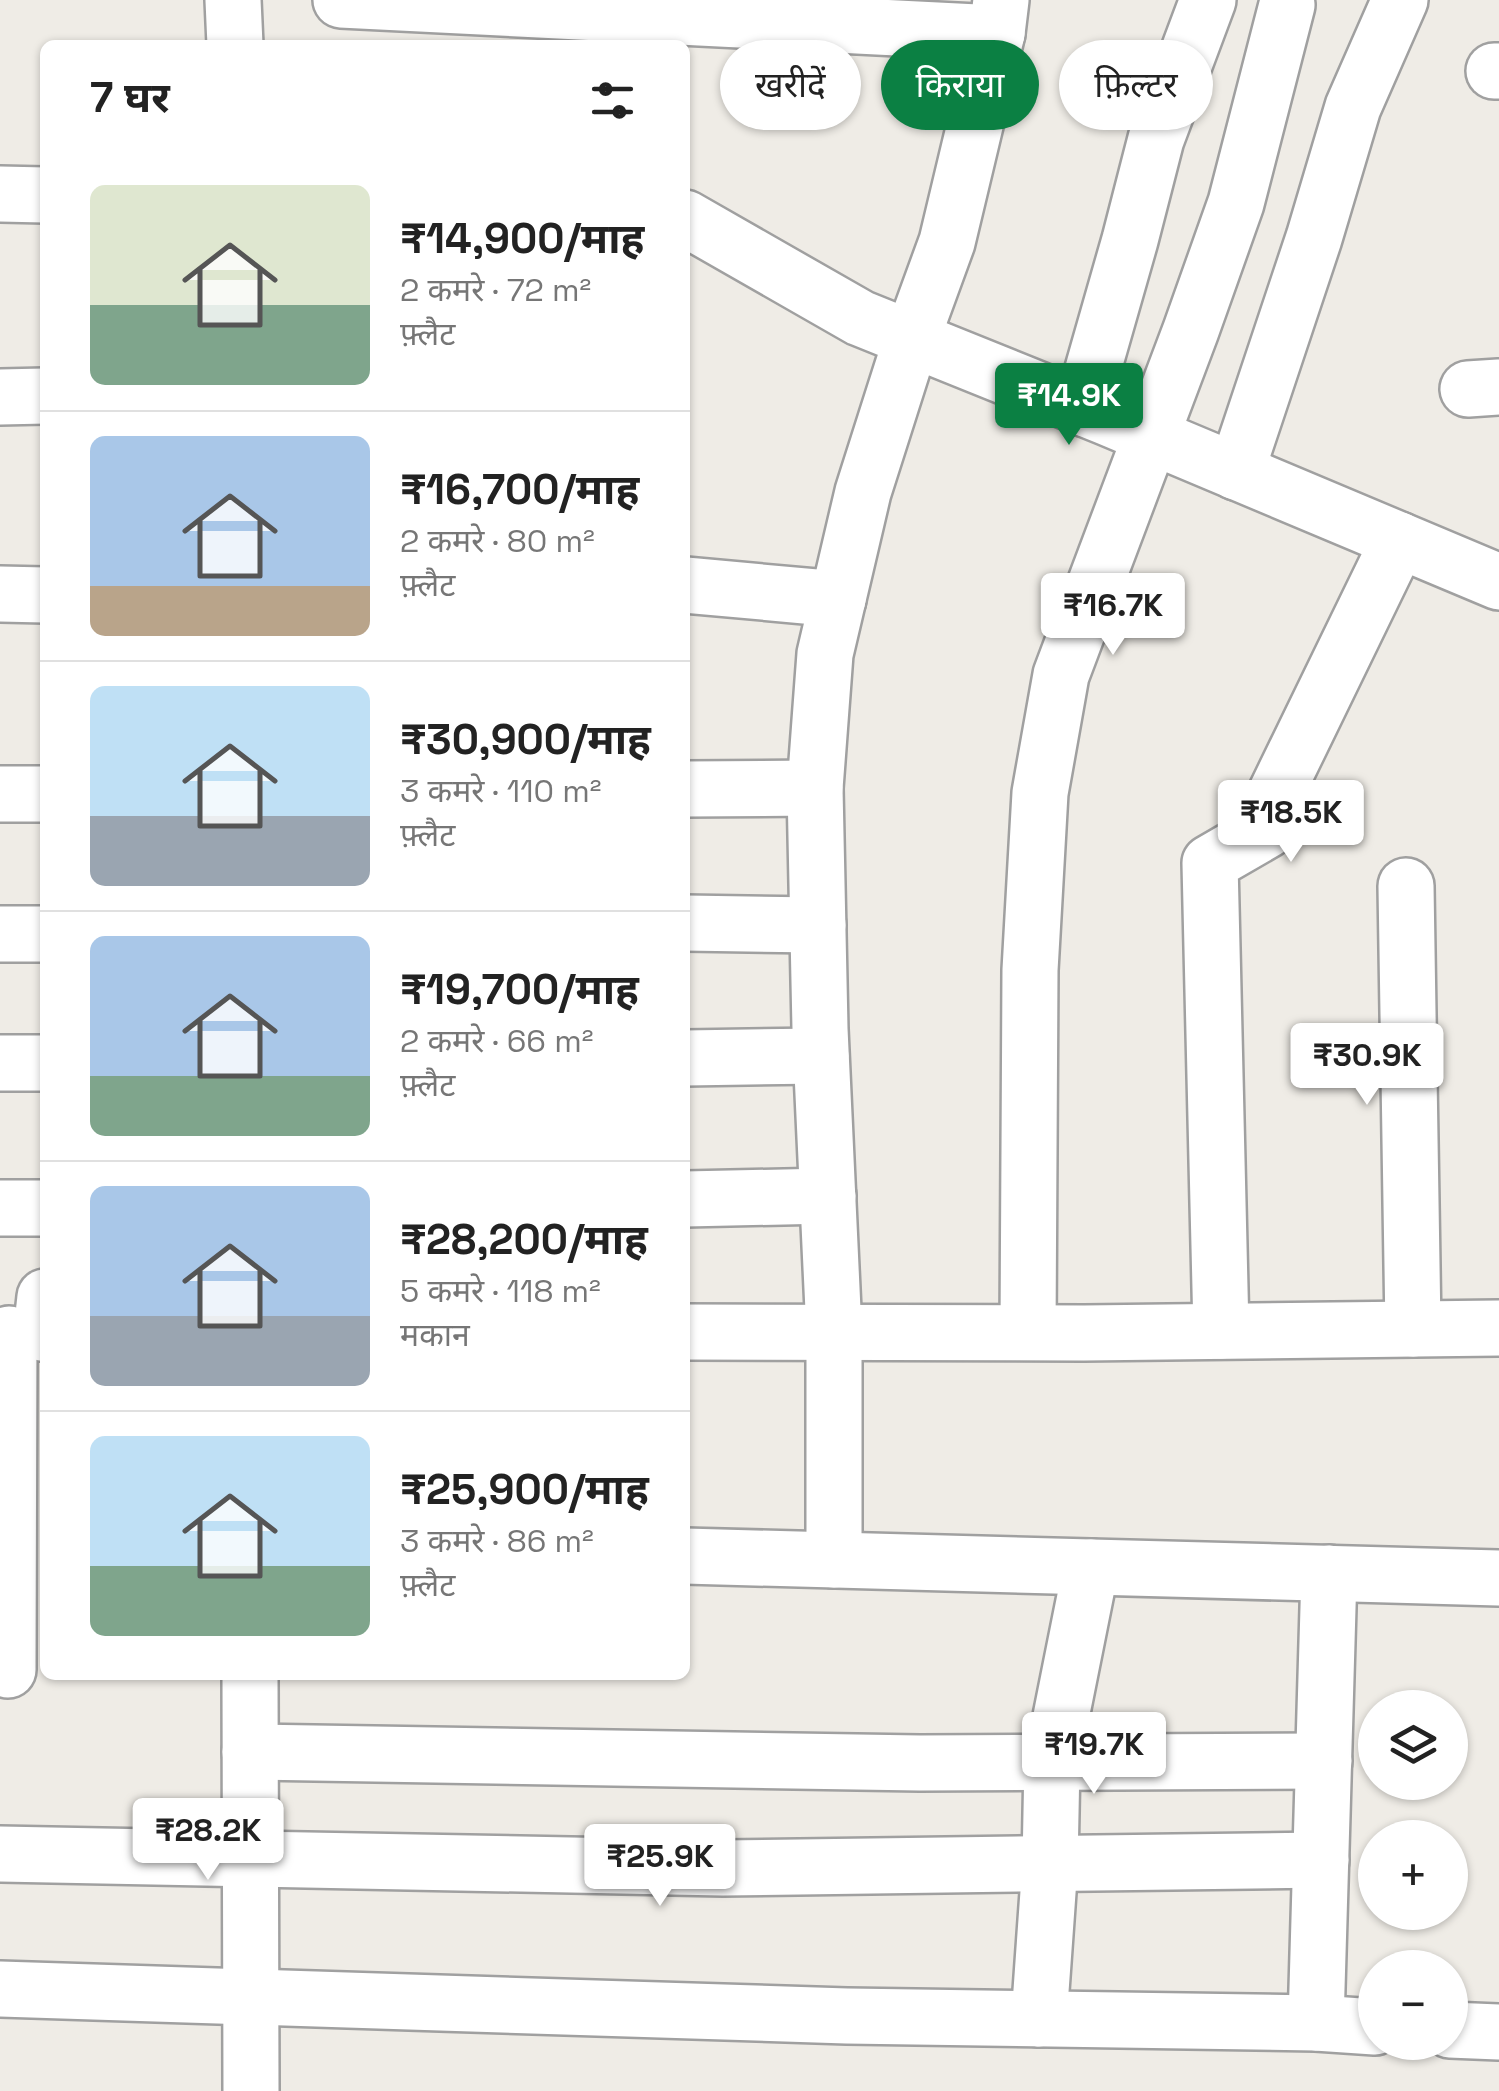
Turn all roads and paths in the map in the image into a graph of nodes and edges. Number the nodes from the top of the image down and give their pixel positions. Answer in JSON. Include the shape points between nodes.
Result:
{"nodes":[{"id":1,"x":234,"y":0,"type":"edge"},
{"id":2,"x":340,"y":0,"type":"edge"},
{"id":3,"x":1208,"y":0,"type":"edge"},
{"id":4,"x":1400,"y":0,"type":"edge"},
{"id":5,"x":1286,"y":5,"type":"dead end"},
{"id":6,"x":999,"y":17,"type":"edge"},
{"id":7,"x":234,"y":40,"type":"edge"},
{"id":8,"x":0,"y":194,"type":"edge"},
{"id":9,"x":40,"y":195,"type":"edge"},
{"id":10,"x":690,"y":221,"type":"edge"},
{"id":11,"x":912,"y":338,"type":"junction"},
{"id":12,"x":40,"y":396,"type":"edge"},
{"id":13,"x":0,"y":397,"type":"edge"},
{"id":14,"x":1082,"y":408,"type":"junction"},
{"id":15,"x":1150,"y":435,"type":"junction"},
{"id":16,"x":1236,"y":472,"type":"junction"},
{"id":17,"x":1399,"y":540,"type":"junction"},
{"id":18,"x":1499,"y":582,"type":"edge"},
{"id":19,"x":690,"y":584,"type":"edge"},
{"id":20,"x":0,"y":594,"type":"edge"},
{"id":21,"x":40,"y":595,"type":"edge"},
{"id":22,"x":838,"y":599,"type":"junction"},
{"id":23,"x":815,"y":788,"type":"junction"},
{"id":24,"x":690,"y":789,"type":"edge"},
{"id":25,"x":0,"y":794,"type":"edge"},
{"id":26,"x":40,"y":794,"type":"edge"},
{"id":27,"x":1406,"y":886,"type":"dead end"},
{"id":28,"x":690,"y":923,"type":"edge"},
{"id":29,"x":818,"y":925,"type":"junction"},
{"id":30,"x":0,"y":934,"type":"edge"},
{"id":31,"x":40,"y":934,"type":"edge"},
{"id":32,"x":821,"y":1056,"type":"junction"},
{"id":33,"x":690,"y":1058,"type":"edge"},
{"id":34,"x":0,"y":1063,"type":"edge"},
{"id":35,"x":40,"y":1063,"type":"edge"},
{"id":36,"x":828,"y":1196,"type":"junction"},
{"id":37,"x":690,"y":1199,"type":"edge"},
{"id":38,"x":0,"y":1208,"type":"edge"},
{"id":39,"x":40,"y":1208,"type":"edge"},
{"id":40,"x":28,"y":1326,"type":"edge"},
{"id":41,"x":1499,"y":1328,"type":"edge"},
{"id":42,"x":1414,"y":1329,"type":"junction"},
{"id":43,"x":1221,"y":1331,"type":"junction"},
{"id":44,"x":690,"y":1332,"type":"edge"},
{"id":45,"x":834,"y":1332,"type":"junction"},
{"id":46,"x":1028,"y":1332,"type":"junction"},
{"id":47,"x":27,"y":1462,"type":"edge"},
{"id":48,"x":690,"y":1556,"type":"edge"},
{"id":49,"x":834,"y":1560,"type":"junction"},
{"id":50,"x":1091,"y":1567,"type":"junction"},
{"id":51,"x":1329,"y":1573,"type":"junction"},
{"id":52,"x":1499,"y":1578,"type":"edge"},
{"id":53,"x":18,"y":1670,"type":"edge"},
{"id":54,"x":250,"y":1680,"type":"edge"},
{"id":55,"x":250,"y":1752,"type":"junction"},
{"id":56,"x":1324,"y":1761,"type":"junction"},
{"id":57,"x":1052,"y":1762,"type":"junction"},
{"id":58,"x":0,"y":1854,"type":"edge"},
{"id":59,"x":250,"y":1860,"type":"junction"},
{"id":60,"x":1321,"y":1860,"type":"junction"},
{"id":61,"x":1050,"y":1864,"type":"junction"},
{"id":62,"x":0,"y":1989,"type":"edge"},
{"id":63,"x":251,"y":1996,"type":"junction"},
{"id":64,"x":1039,"y":2019,"type":"junction"},
{"id":65,"x":1316,"y":2023,"type":"junction"},
{"id":66,"x":1358,"y":2025,"type":"edge"},
{"id":67,"x":1468,"y":2031,"type":"edge"},
{"id":68,"x":1499,"y":2032,"type":"edge"},
{"id":69,"x":250,"y":2091,"type":"edge"}],
"edges":[{"from":1,"to":7,"type":"street"},
{"from":2,"to":6,"type":"street"},
{"from":3,"to":14,"type":"street","via":[[1156,140]]},
{"from":4,"to":16,"type":"street","via":[[1353,106]]},
{"from":5,"to":15,"type":"street","via":[[1236,203]]},
{"from":6,"to":11,"type":"street","via":[[947,242]]},
{"from":8,"to":9,"type":"street"},
{"from":10,"to":11,"type":"street","via":[[860,318]]},
{"from":11,"to":14,"type":"street"},
{"from":11,"to":22,"type":"street","via":[[863,492]]},
{"from":12,"to":13,"type":"street"},
{"from":14,"to":15,"type":"street"},
{"from":15,"to":16,"type":"street"},
{"from":15,"to":46,"type":"street","via":[[1061,675],[1040,793],[1030,970]]},
{"from":16,"to":17,"type":"street"},
{"from":17,"to":18,"type":"street"},
{"from":17,"to":43,"type":"street","via":[[1275,795],[1267,830],[1210,863]]},
{"from":19,"to":22,"type":"street"},
{"from":20,"to":21,"type":"street"},
{"from":22,"to":23,"type":"street","via":[[825,654]]},
{"from":23,"to":24,"type":"street"},
{"from":23,"to":29,"type":"street"},
{"from":25,"to":26,"type":"street"},
{"from":27,"to":42,"type":"street"},
{"from":28,"to":29,"type":"street"},
{"from":29,"to":32,"type":"street"},
{"from":30,"to":31,"type":"street"},
{"from":32,"to":33,"type":"street"},
{"from":32,"to":36,"type":"street"},
{"from":34,"to":35,"type":"street"},
{"from":36,"to":37,"type":"street"},
{"from":36,"to":45,"type":"street"},
{"from":38,"to":39,"type":"street"},
{"from":40,"to":47,"type":"street"},
{"from":41,"to":42,"type":"street"},
{"from":42,"to":43,"type":"street"},
{"from":43,"to":46,"type":"street"},
{"from":44,"to":45,"type":"street"},
{"from":45,"to":46,"type":"street"},
{"from":45,"to":49,"type":"street"},
{"from":47,"to":53,"type":"street"},
{"from":48,"to":49,"type":"street"},
{"from":49,"to":50,"type":"street"},
{"from":50,"to":51,"type":"street"},
{"from":50,"to":57,"type":"street"},
{"from":51,"to":52,"type":"street"},
{"from":51,"to":56,"type":"street"},
{"from":54,"to":55,"type":"street"},
{"from":55,"to":57,"type":"street"},
{"from":55,"to":59,"type":"street"},
{"from":56,"to":57,"type":"street"},
{"from":56,"to":60,"type":"street"},
{"from":57,"to":61,"type":"street"},
{"from":58,"to":59,"type":"street"},
{"from":59,"to":61,"type":"street","via":[[723,1868]]},
{"from":59,"to":63,"type":"street"},
{"from":60,"to":61,"type":"street"},
{"from":60,"to":65,"type":"street"},
{"from":61,"to":64,"type":"street"},
{"from":62,"to":63,"type":"street"},
{"from":63,"to":64,"type":"street"},
{"from":63,"to":69,"type":"street"},
{"from":64,"to":65,"type":"street"},
{"from":65,"to":66,"type":"street"},
{"from":67,"to":68,"type":"street"}]}
